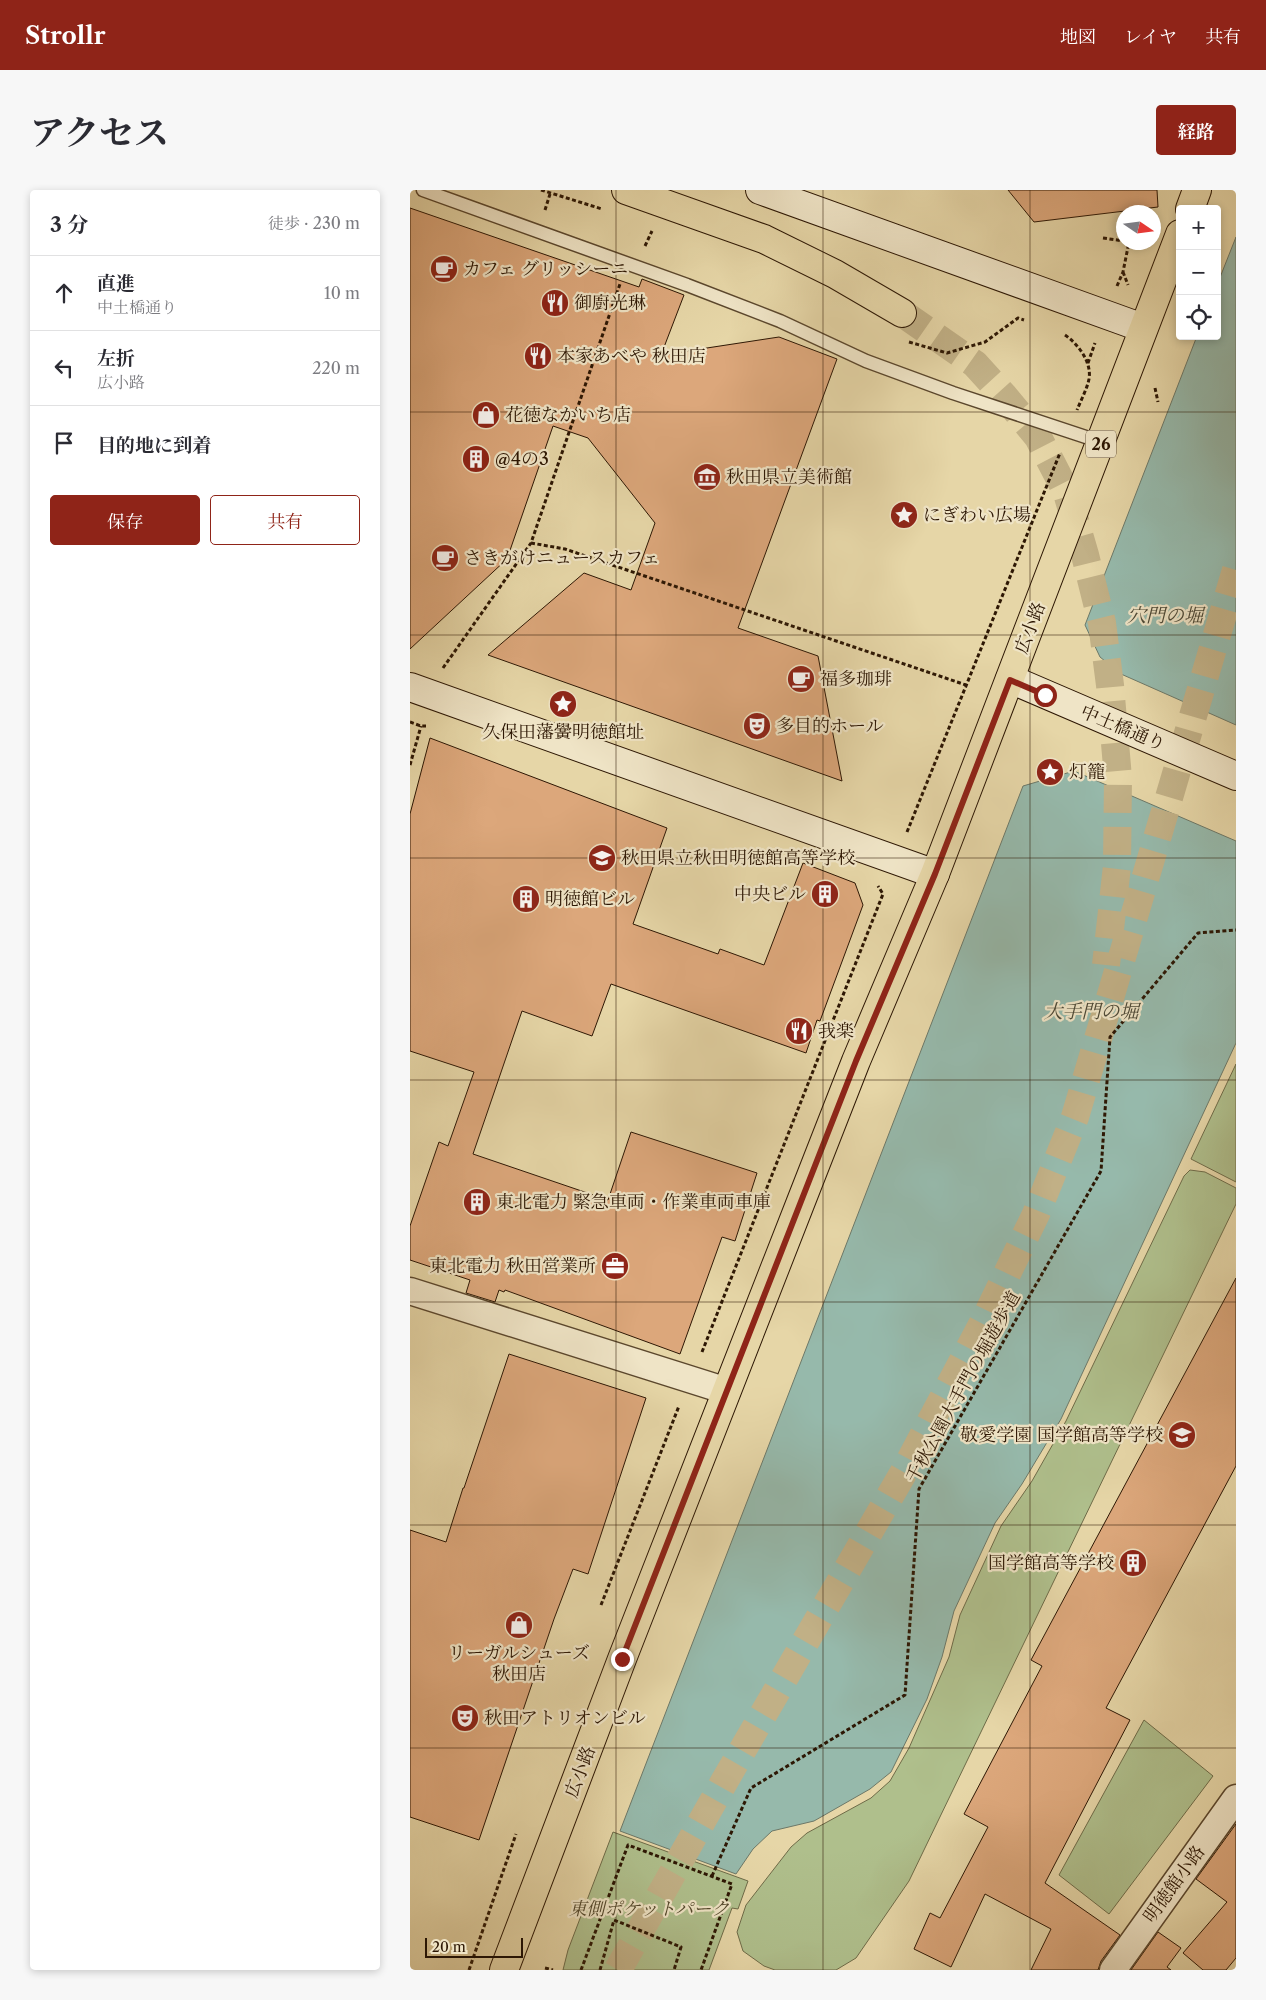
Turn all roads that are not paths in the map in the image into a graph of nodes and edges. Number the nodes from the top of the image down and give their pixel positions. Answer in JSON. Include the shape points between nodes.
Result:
{"nodes":[{"id":1,"x":423,"y":190,"type":"edge"},
{"id":2,"x":626,"y":190,"type":"edge"},
{"id":3,"x":760,"y":190,"type":"edge"},
{"id":4,"x":1197,"y":190,"type":"edge"},
{"id":5,"x":1191,"y":205,"type":"edge"},
{"id":6,"x":1176,"y":244,"type":"edge"},
{"id":7,"x":902,"y":313,"type":"tunnel mouth"},
{"id":8,"x":1143,"y":328,"type":"junction"},
{"id":9,"x":1102,"y":442,"type":"junction"},
{"id":10,"x":1010,"y":680,"type":"junction"},
{"id":11,"x":411,"y":692,"type":"edge"},
{"id":12,"x":1236,"y":776,"type":"edge"},
{"id":13,"x":935,"y":874,"type":"junction"},
{"id":14,"x":410,"y":1291,"type":"edge"},
{"id":15,"x":727,"y":1390,"type":"junction"},
{"id":16,"x":1234,"y":1804,"type":"edge"},
{"id":17,"x":504,"y":1970,"type":"edge"},
{"id":18,"x":1112,"y":1970,"type":"edge"}],
"edges":[{"from":1,"to":9,"type":"lane","via":[[687,285],[953,393]]},
{"from":2,"to":7,"type":"main road","via":[[764,239],[835,274]]},
{"from":3,"to":8,"type":"street"},
{"from":4,"to":5,"type":"main road"},
{"from":6,"to":8,"type":"main road","name":"広小路","number":"26"},
{"from":8,"to":9,"type":"main road","name":"広小路","number":"26"},
{"from":9,"to":10,"type":"main road","name":"広小路","number":"26"},
{"from":10,"to":12,"type":"street","name":"中土橋通り"},
{"from":10,"to":13,"type":"main road","name":"広小路","number":"26"},
{"from":11,"to":13,"type":"street"},
{"from":13,"to":15,"type":"main road","name":"広小路","number":"26","via":[[856,1061]]},
{"from":14,"to":15,"type":"street"},
{"from":15,"to":17,"type":"main road","name":"広小路","number":"26"},
{"from":16,"to":18,"type":"street","name":"明徳館小路"}]}
